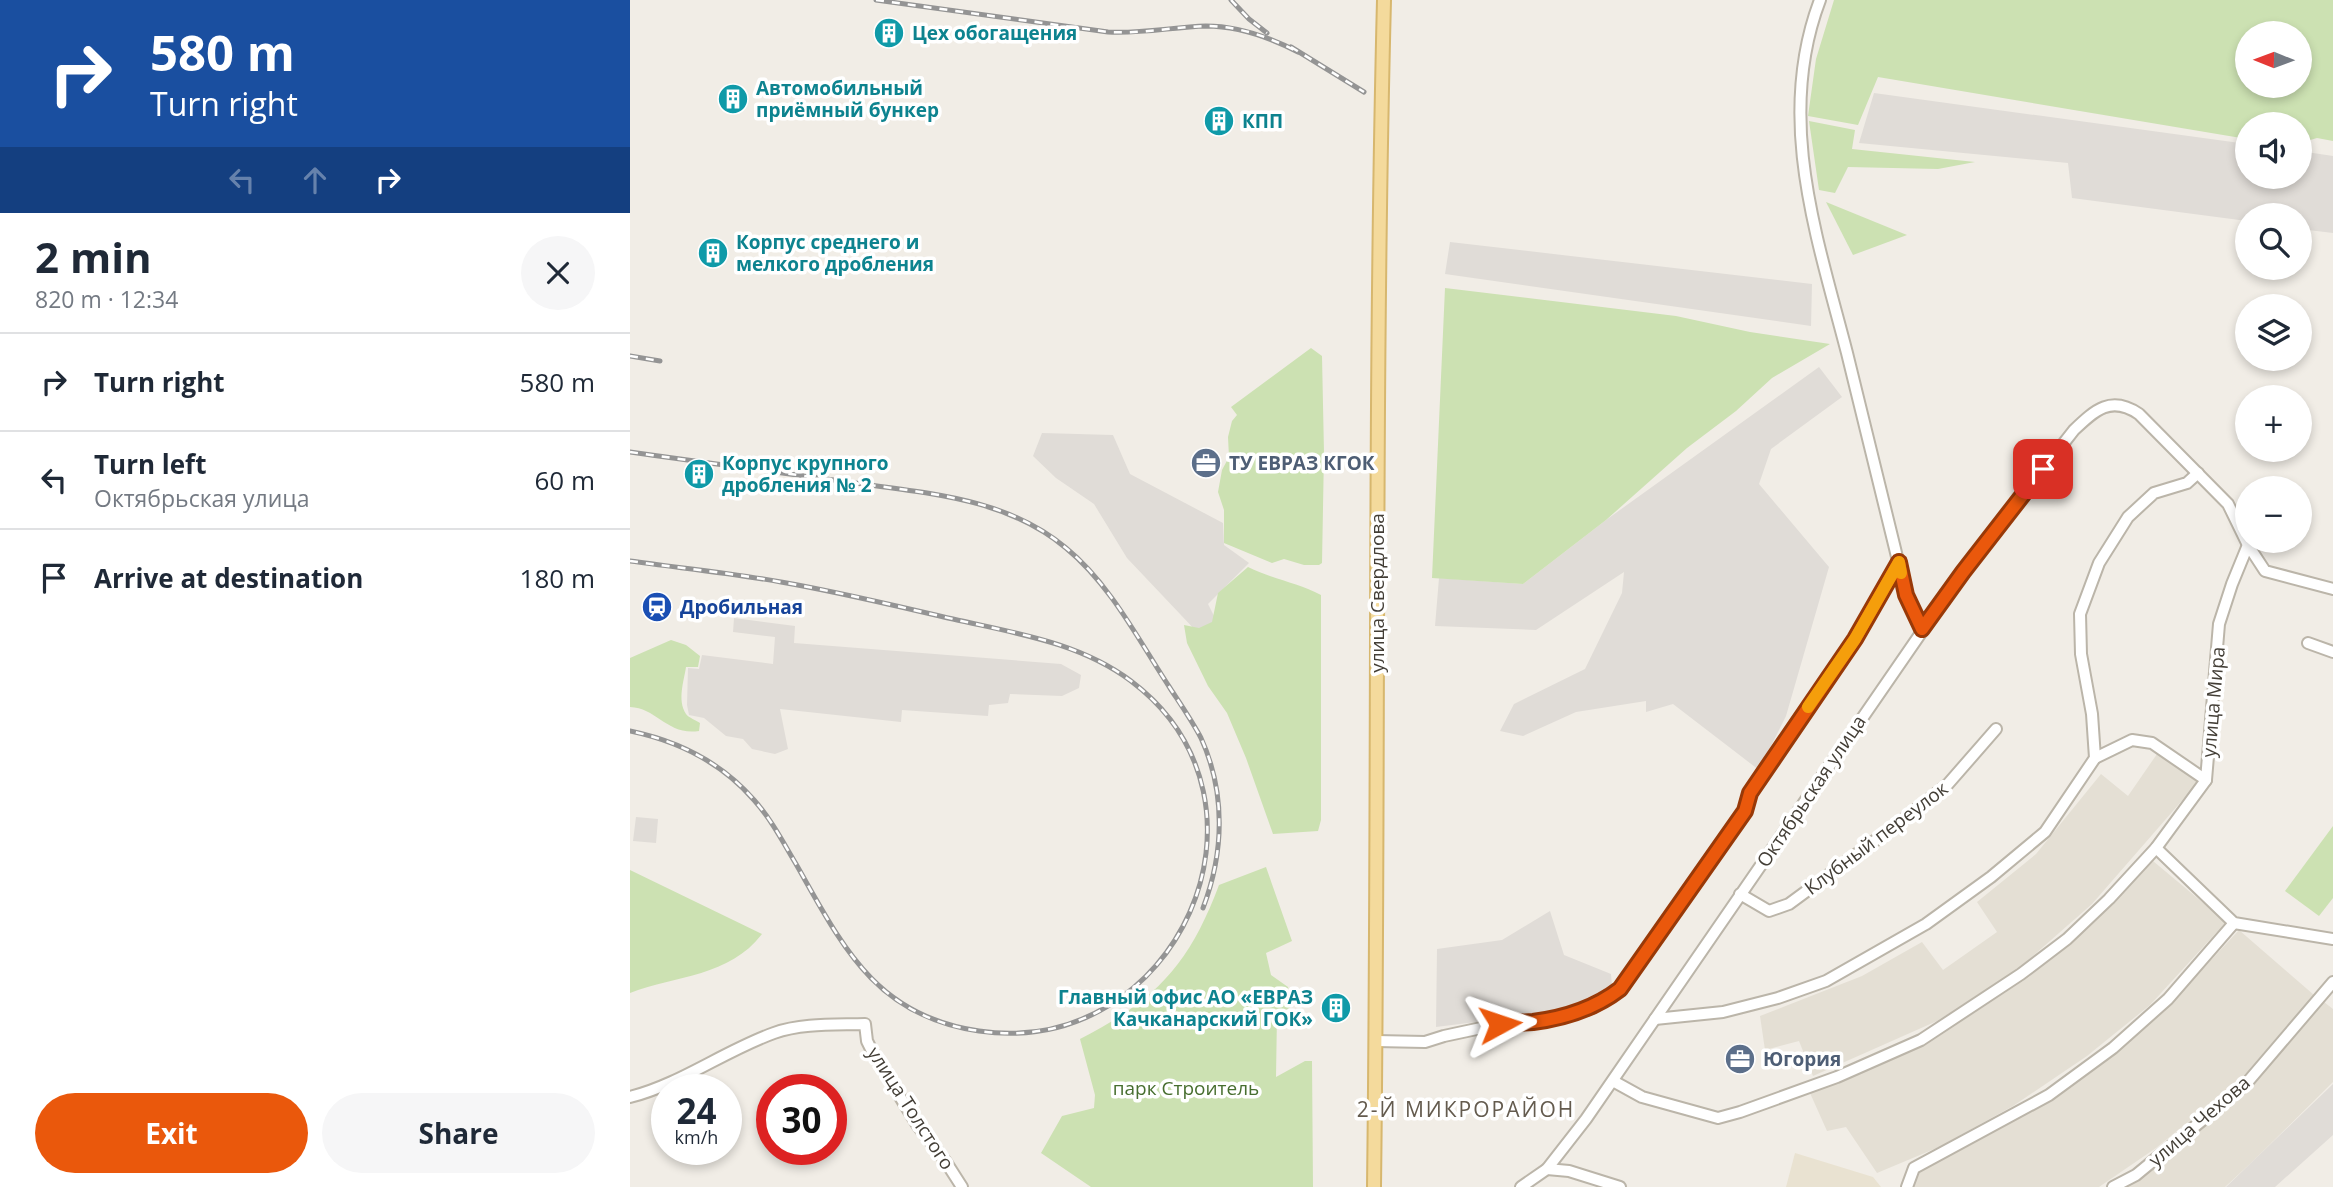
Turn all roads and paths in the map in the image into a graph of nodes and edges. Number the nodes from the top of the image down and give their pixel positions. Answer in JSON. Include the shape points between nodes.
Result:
{"nodes":[{"id":1,"x":1384,"y":0,"type":"edge"},
{"id":2,"x":1820,"y":0,"type":"edge"},
{"id":3,"x":2198,"y":473,"type":"junction"},
{"id":4,"x":2235,"y":518,"type":"edge"},
{"id":5,"x":2245,"y":553,"type":"edge"},
{"id":6,"x":2253,"y":553,"type":"edge"},
{"id":7,"x":1899,"y":562,"type":"junction"},
{"id":8,"x":2333,"y":590,"type":"edge"},
{"id":9,"x":1922,"y":629,"type":"junction"},
{"id":10,"x":2308,"y":643,"type":"dead end"},
{"id":11,"x":2333,"y":652,"type":"edge"},
{"id":12,"x":1996,"y":729,"type":"dead end"},
{"id":13,"x":2095,"y":758,"type":"junction"},
{"id":14,"x":2206,"y":780,"type":"junction"},
{"id":15,"x":2156,"y":848,"type":"junction"},
{"id":16,"x":1740,"y":894,"type":"junction"},
{"id":17,"x":2234,"y":923,"type":"junction"},
{"id":18,"x":2333,"y":939,"type":"edge"},
{"id":19,"x":2333,"y":982,"type":"edge"},
{"id":20,"x":1655,"y":1018,"type":"junction"},
{"id":21,"x":1376,"y":1041,"type":"junction"},
{"id":22,"x":1613,"y":1081,"type":"junction"},
{"id":23,"x":630,"y":1097,"type":"edge"},
{"id":24,"x":1547,"y":1169,"type":"junction"},
{"id":25,"x":962,"y":1187,"type":"edge"},
{"id":26,"x":1374,"y":1187,"type":"edge"},
{"id":27,"x":1521,"y":1187,"type":"edge"},
{"id":28,"x":1620,"y":1187,"type":"edge"},
{"id":29,"x":1908,"y":1187,"type":"edge"},
{"id":30,"x":2113,"y":1187,"type":"edge"}],
"edges":[{"from":1,"to":21,"type":"main road","name":"улица Свердлова","via":[[1378,258]]},
{"from":2,"to":7,"type":"street","via":[[1804,58],[1800,138],[1810,205]]},
{"from":3,"to":4,"type":"street","via":[[2228,504]]},
{"from":3,"to":9,"type":"street","name":"Октябрьская улица","via":[[2130,408],[2113,404],[2095,411],[2074,430]]},
{"from":3,"to":13,"type":"street","via":[[2187,483],[2154,493],[2128,517],[2099,563],[2080,614]]},
{"from":5,"to":14,"type":"street","name":"улица Мира","via":[[2219,624]]},
{"from":6,"to":8,"type":"street","via":[[2265,571]]},
{"from":7,"to":9,"type":"street","via":[[1906,595]]},
{"from":7,"to":21,"type":"street","via":[[1855,639],[1750,793],[1745,811],[1620,989],[1592,1008],[1556,1017],[1514,1021],[1425,1042]]},
{"from":9,"to":16,"type":"street","name":"Октябрьская улица"},
{"from":10,"to":11,"type":"street"},
{"from":12,"to":16,"type":"street","name":"Клубный переулок","via":[[1948,784],[1789,904],[1769,911]]},
{"from":13,"to":14,"type":"street","via":[[2133,740],[2152,743]]},
{"from":13,"to":20,"type":"street","via":[[2045,832],[1926,924],[1826,981],[1778,998],[1723,1012]]},
{"from":14,"to":15,"type":"street","name":"улица Мира"},
{"from":15,"to":17,"type":"street"},
{"from":15,"to":22,"type":"street","name":"улица Мира","via":[[2109,900],[2021,974],[1921,1040],[1836,1077],[1718,1118],[1642,1097]]},
{"from":16,"to":20,"type":"street","name":"Октябрьская улица"},
{"from":17,"to":18,"type":"street"},
{"from":17,"to":29,"type":"street","via":[[2168,999],[2113,1048],[2049,1095],[1914,1168]]},
{"from":19,"to":30,"type":"street","name":"улица Чехова","via":[[2245,1085],[2136,1175]]},
{"from":20,"to":22,"type":"street","name":"Октябрьская улица"},
{"from":21,"to":26,"type":"main road","name":"улица Свердлова"},
{"from":22,"to":24,"type":"street","name":"Октябрьская улица"},
{"from":23,"to":25,"type":"street","name":"улица Толстого","via":[[775,1033],[865,1024],[872,1051]]},
{"from":24,"to":27,"type":"street","name":"Октябрьская улица"},
{"from":24,"to":28,"type":"street"}]}
